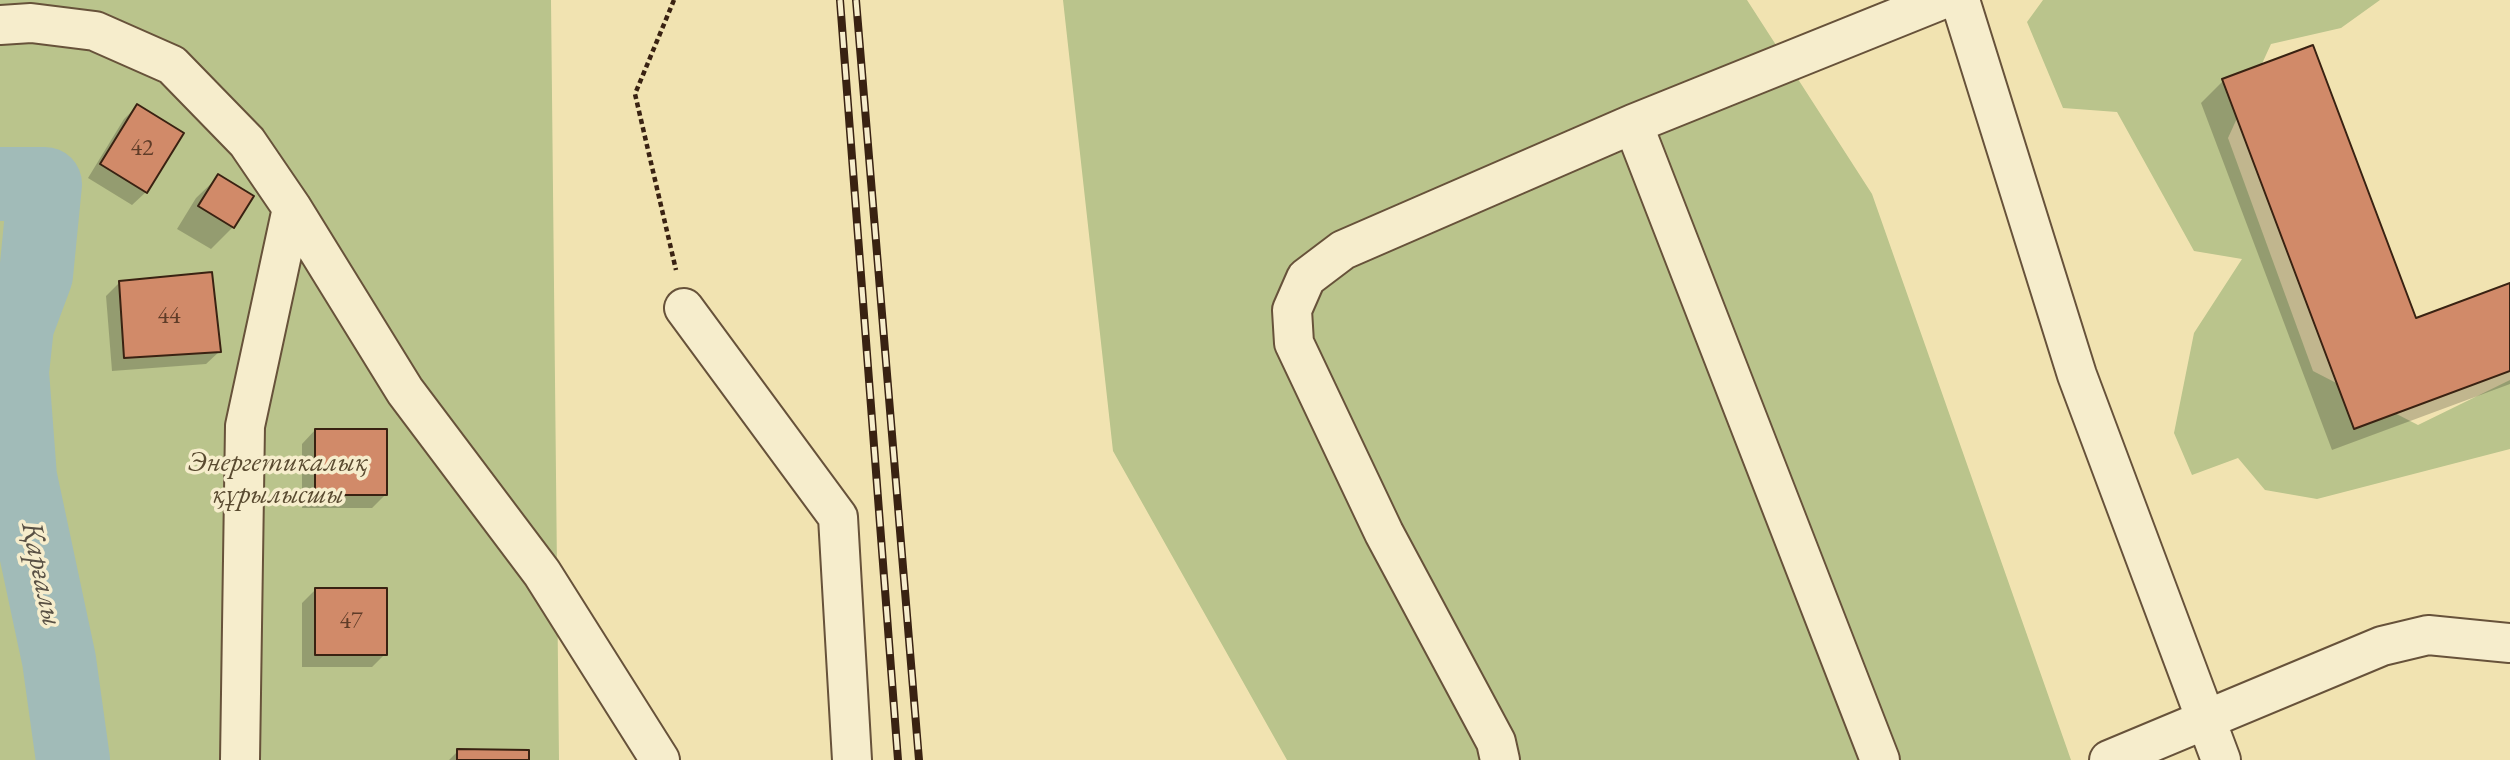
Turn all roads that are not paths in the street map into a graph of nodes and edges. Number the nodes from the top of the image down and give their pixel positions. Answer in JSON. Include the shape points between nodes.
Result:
{"nodes":[{"id":1,"x":1941,"y":0,"type":"edge"},
{"id":2,"x":1960,"y":0,"type":"edge"},
{"id":3,"x":0,"y":25,"type":"edge"},
{"id":4,"x":1633,"y":124,"type":"junction"},
{"id":5,"x":292,"y":208,"type":"junction"},
{"id":6,"x":684,"y":308,"type":"road end"},
{"id":7,"x":2510,"y":643,"type":"edge"},
{"id":8,"x":2206,"y":719,"type":"junction"},
{"id":9,"x":240,"y":760,"type":"edge"},
{"id":10,"x":660,"y":760,"type":"edge"},
{"id":11,"x":852,"y":760,"type":"edge"},
{"id":12,"x":1500,"y":760,"type":"edge"},
{"id":13,"x":1880,"y":760,"type":"edge"},
{"id":14,"x":2109,"y":760,"type":"edge"},
{"id":15,"x":2221,"y":760,"type":"edge"}],
"edges":[{"from":1,"to":4,"type":"street"},
{"from":2,"to":8,"type":"street","via":[[2077,375]]},
{"from":3,"to":5,"type":"street","via":[[32,23],[95,31],[172,65],[247,142]]},
{"from":4,"to":12,"type":"street","via":[[1343,250],[1306,278],[1292,310],[1294,343],[1384,533],[1496,742]]},
{"from":4,"to":13,"type":"street"},
{"from":5,"to":9,"type":"street","via":[[246,426]]},
{"from":5,"to":10,"type":"street","via":[[405,391],[542,573]]},
{"from":6,"to":11,"type":"street","via":[[838,517]]},
{"from":7,"to":8,"type":"street","via":[[2428,635],[2382,646]]},
{"from":8,"to":14,"type":"street"},
{"from":8,"to":15,"type":"street"}]}
